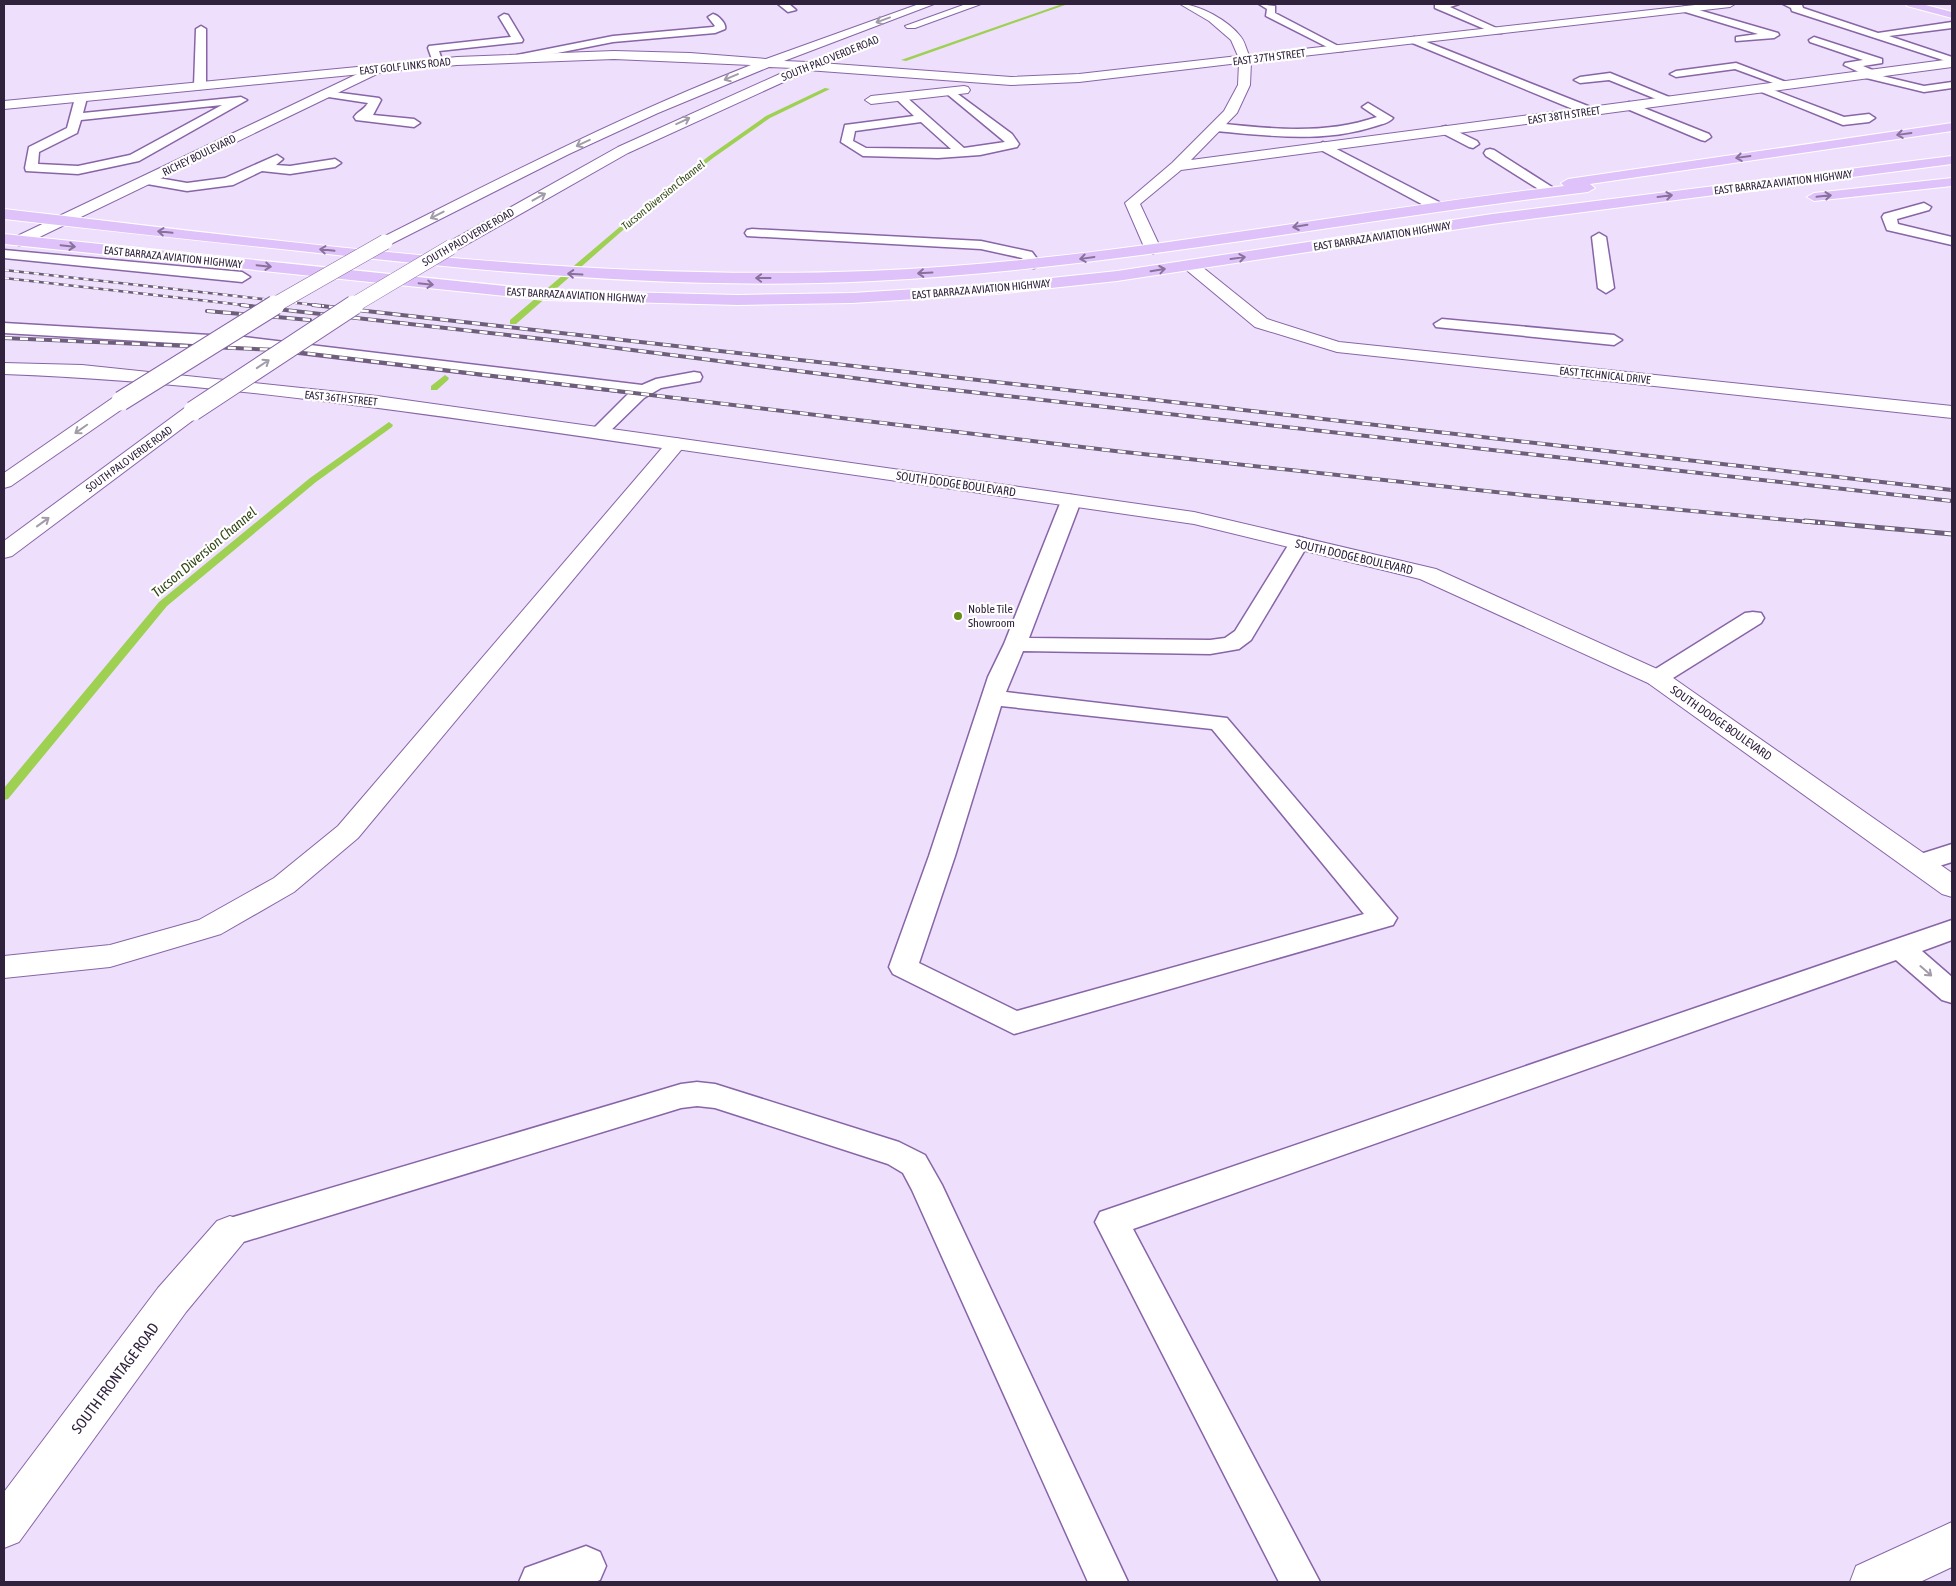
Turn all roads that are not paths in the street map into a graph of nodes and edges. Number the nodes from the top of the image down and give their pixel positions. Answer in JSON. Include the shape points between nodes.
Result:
{"nodes":[{"id":1,"x":929,"y":4,"type":"edge"},
{"id":2,"x":976,"y":4,"type":"edge"},
{"id":3,"x":1185,"y":4,"type":"edge"},
{"id":4,"x":1264,"y":4,"type":"edge"},
{"id":5,"x":1454,"y":4,"type":"edge"},
{"id":6,"x":1730,"y":4,"type":"edge"},
{"id":7,"x":1788,"y":4,"type":"edge"},
{"id":8,"x":1911,"y":4,"type":"edge"},
{"id":9,"x":1943,"y":4,"type":"edge"},
{"id":10,"x":1952,"y":6,"type":"edge"},
{"id":11,"x":1685,"y":9,"type":"junction"},
{"id":12,"x":504,"y":17,"type":"dead end"},
{"id":13,"x":714,"y":18,"type":"dead end"},
{"id":14,"x":1951,"y":23,"type":"edge"},
{"id":15,"x":201,"y":29,"type":"dead end"},
{"id":16,"x":1498,"y":31,"type":"junction"},
{"id":17,"x":896,"y":32,"type":"dead end"},
{"id":18,"x":1874,"y":35,"type":"junction"},
{"id":19,"x":1740,"y":39,"type":"dead end"},
{"id":20,"x":1414,"y":40,"type":"junction"},
{"id":21,"x":1814,"y":40,"type":"dead end"},
{"id":22,"x":588,"y":44,"type":"junction"},
{"id":23,"x":1339,"y":49,"type":"junction"},
{"id":24,"x":614,"y":55,"type":"junction"},
{"id":25,"x":834,"y":56,"type":"dead end"},
{"id":26,"x":517,"y":58,"type":"junction"},
{"id":27,"x":1245,"y":60,"type":"junction"},
{"id":28,"x":1952,"y":62,"type":"edge"},
{"id":29,"x":438,"y":63,"type":"junction"},
{"id":30,"x":765,"y":63,"type":"junction"},
{"id":31,"x":807,"y":66,"type":"junction"},
{"id":32,"x":378,"y":69,"type":"junction"},
{"id":33,"x":1676,"y":74,"type":"dead end"},
{"id":34,"x":1869,"y":74,"type":"junction"},
{"id":35,"x":1580,"y":80,"type":"dead end"},
{"id":36,"x":255,"y":81,"type":"junction"},
{"id":37,"x":1010,"y":81,"type":"junction"},
{"id":38,"x":1788,"y":85,"type":"junction"},
{"id":39,"x":1952,"y":85,"type":"edge"},
{"id":40,"x":200,"y":86,"type":"junction"},
{"id":41,"x":1761,"y":88,"type":"junction"},
{"id":42,"x":951,"y":92,"type":"junction"},
{"id":43,"x":326,"y":94,"type":"junction"},
{"id":44,"x":900,"y":97,"type":"junction"},
{"id":45,"x":81,"y":98,"type":"junction"},
{"id":46,"x":871,"y":100,"type":"dead end"},
{"id":47,"x":1670,"y":101,"type":"junction"},
{"id":48,"x":309,"y":102,"type":"junction"},
{"id":49,"x":4,"y":105,"type":"edge"},
{"id":50,"x":1629,"y":106,"type":"junction"},
{"id":51,"x":1368,"y":107,"type":"dead end"},
{"id":52,"x":1589,"y":111,"type":"junction"},
{"id":53,"x":77,"y":117,"type":"junction"},
{"id":54,"x":924,"y":118,"type":"junction"},
{"id":55,"x":1868,"y":118,"type":"dead end"},
{"id":56,"x":414,"y":123,"type":"dead end"},
{"id":57,"x":1216,"y":127,"type":"junction"},
{"id":58,"x":1952,"y":127,"type":"edge"},
{"id":59,"x":1446,"y":130,"type":"junction"},
{"id":60,"x":1705,"y":138,"type":"dead end"},
{"id":61,"x":1473,"y":144,"type":"dead end"},
{"id":62,"x":1323,"y":146,"type":"junction"},
{"id":63,"x":1952,"y":147,"type":"edge"},
{"id":64,"x":961,"y":152,"type":"junction"},
{"id":65,"x":1490,"y":154,"type":"dead end"},
{"id":66,"x":277,"y":159,"type":"dead end"},
{"id":67,"x":1952,"y":160,"type":"edge"},
{"id":68,"x":335,"y":163,"type":"dead end"},
{"id":69,"x":1177,"y":166,"type":"junction"},
{"id":70,"x":262,"y":167,"type":"junction"},
{"id":71,"x":147,"y":180,"type":"junction"},
{"id":72,"x":1952,"y":182,"type":"edge"},
{"id":73,"x":1545,"y":186,"type":"junction"},
{"id":74,"x":1798,"y":199,"type":"dead end"},
{"id":75,"x":1434,"y":205,"type":"junction"},
{"id":76,"x":1713,"y":206,"type":"dead end"},
{"id":77,"x":1924,"y":207,"type":"dead end"},
{"id":78,"x":4,"y":214,"type":"edge"},
{"id":79,"x":1348,"y":219,"type":"junction"},
{"id":80,"x":61,"y":221,"type":"junction"},
{"id":81,"x":752,"y":233,"type":"dead end"},
{"id":82,"x":1599,"y":237,"type":"dead end"},
{"id":83,"x":1374,"y":238,"type":"junction"},
{"id":84,"x":12,"y":240,"type":"edge"},
{"id":85,"x":1952,"y":241,"type":"edge"},
{"id":86,"x":1153,"y":249,"type":"junction"},
{"id":87,"x":4,"y":254,"type":"edge"},
{"id":88,"x":1034,"y":264,"type":"junction"},
{"id":89,"x":1190,"y":265,"type":"junction"},
{"id":90,"x":242,"y":277,"type":"dead end"},
{"id":91,"x":1606,"y":288,"type":"dead end"},
{"id":92,"x":661,"y":299,"type":"junction"},
{"id":93,"x":1442,"y":324,"type":"dead end"},
{"id":94,"x":4,"y":328,"type":"edge"},
{"id":95,"x":1614,"y":340,"type":"dead end"},
{"id":96,"x":4,"y":368,"type":"edge"},
{"id":97,"x":694,"y":377,"type":"dead end"},
{"id":98,"x":645,"y":390,"type":"junction"},
{"id":99,"x":1952,"y":412,"type":"edge"},
{"id":100,"x":599,"y":432,"type":"junction"},
{"id":101,"x":676,"y":444,"type":"junction"},
{"id":102,"x":4,"y":482,"type":"edge"},
{"id":103,"x":1071,"y":501,"type":"junction"},
{"id":104,"x":1299,"y":543,"type":"junction"},
{"id":105,"x":4,"y":551,"type":"edge"},
{"id":106,"x":1753,"y":618,"type":"dead end"},
{"id":107,"x":1015,"y":644,"type":"junction"},
{"id":108,"x":1657,"y":678,"type":"junction"},
{"id":109,"x":993,"y":698,"type":"junction"},
{"id":110,"x":1952,"y":853,"type":"edge"},
{"id":111,"x":1920,"y":863,"type":"junction"},
{"id":112,"x":1952,"y":887,"type":"edge"},
{"id":113,"x":1952,"y":930,"type":"edge"},
{"id":114,"x":1900,"y":948,"type":"junction"},
{"id":115,"x":4,"y":967,"type":"edge"},
{"id":116,"x":1952,"y":994,"type":"edge"},
{"id":117,"x":230,"y":1232,"type":"joint"},
{"id":118,"x":4,"y":1527,"type":"edge"},
{"id":119,"x":1952,"y":1544,"type":"edge"},
{"id":120,"x":586,"y":1566,"type":"dead end"},
{"id":121,"x":539,"y":1582,"type":"edge"},
{"id":122,"x":1108,"y":1582,"type":"edge"},
{"id":123,"x":1300,"y":1582,"type":"edge"},
{"id":124,"x":1872,"y":1582,"type":"edge"}],
"edges":[{"from":1,"to":30,"type":"street","name":"SOUTH PALO VERDE ROAD","one_way":true},
{"from":2,"to":17,"type":"street"},
{"from":3,"to":27,"type":"street","via":[[1213,19],[1236,38]]},
{"from":4,"to":23,"type":"lane","via":[[1272,8],[1270,14]]},
{"from":5,"to":16,"type":"lane","via":[[1438,6]]},
{"from":6,"to":11,"type":"street","name":"EAST 37TH STREET"},
{"from":7,"to":18,"type":"lane"},
{"from":8,"to":14,"type":"main road"},
{"from":9,"to":10,"type":"main road"},
{"from":11,"to":16,"type":"street","name":"EAST 37TH STREET"},
{"from":11,"to":19,"type":"lane","via":[[1774,35]]},
{"from":12,"to":29,"type":"lane","via":[[518,40],[433,48]]},
{"from":13,"to":22,"type":"lane","via":[[721,27],[715,30]]},
{"from":14,"to":18,"type":"lane"},
{"from":15,"to":40,"type":"lane"},
{"from":16,"to":20,"type":"street","name":"EAST 37TH STREET"},
{"from":18,"to":28,"type":"lane"},
{"from":20,"to":23,"type":"street","name":"EAST 37TH STREET"},
{"from":20,"to":52,"type":"lane"},
{"from":21,"to":34,"type":"lane","via":[[1878,61],[1849,65]]},
{"from":22,"to":24,"type":"lane","via":[[583,48],[589,52]]},
{"from":22,"to":26,"type":"lane"},
{"from":23,"to":27,"type":"street","name":"EAST 37TH STREET"},
{"from":24,"to":26,"type":"street","name":"EAST GOLF LINKS ROAD"},
{"from":24,"to":30,"type":"street","name":"EAST GOLF LINKS ROAD"},
{"from":25,"to":31,"type":"street","name":"SOUTH PALO VERDE ROAD"},
{"from":26,"to":29,"type":"street","name":"EAST GOLF LINKS ROAD"},
{"from":27,"to":37,"type":"street","name":"EAST 37TH STREET","via":[[1079,78]]},
{"from":27,"to":57,"type":"street","via":[[1244,85],[1230,113]]},
{"from":28,"to":34,"type":"street","name":"EAST 38TH STREET"},
{"from":29,"to":32,"type":"street","name":"EAST GOLF LINKS ROAD"},
{"from":30,"to":31,"type":"street","name":"EAST GOLF LINKS ROAD"},
{"from":30,"to":102,"type":"street","name":"SOUTH PALO VERDE ROAD","one_way":true,"bridge":true,"via":[[572,147],[385,242],[299,290],[121,401]]},
{"from":31,"to":37,"type":"street","name":"EAST 37TH STREET"},
{"from":105,"to":31,"type":"street","name":"SOUTH PALO VERDE ROAD","one_way":true,"bridge":true,"via":[[194,411],[361,299],[623,150]]},
{"from":32,"to":36,"type":"street","name":"EAST GOLF LINKS ROAD"},
{"from":32,"to":43,"type":"street","name":"RICHEY BOULEVARD"},
{"from":33,"to":38,"type":"lane","via":[[1736,66]]},
{"from":34,"to":38,"type":"street","name":"EAST 38TH STREET"},
{"from":34,"to":39,"type":"lane","via":[[1924,89]]},
{"from":35,"to":47,"type":"lane","via":[[1610,76]]},
{"from":36,"to":40,"type":"street","name":"EAST GOLF LINKS ROAD"},
{"from":36,"to":48,"type":"street","via":[[287,81],[305,86],[310,91]]},
{"from":37,"to":42,"type":"street","via":[[992,87]]},
{"from":38,"to":41,"type":"street","name":"EAST 38TH STREET"},
{"from":40,"to":45,"type":"street","name":"EAST GOLF LINKS ROAD"},
{"from":41,"to":47,"type":"street","name":"EAST 38TH STREET"},
{"from":41,"to":55,"type":"lane","via":[[1843,121]]},
{"from":42,"to":44,"type":"street"},
{"from":42,"to":64,"type":"lane","via":[[1013,144]]},
{"from":43,"to":48,"type":"street","name":"RICHEY BOULEVARD"},
{"from":43,"to":56,"type":"lane","via":[[375,100],[369,112],[360,117]]},
{"from":44,"to":46,"type":"street"},
{"from":44,"to":54,"type":"lane"},
{"from":45,"to":49,"type":"street","name":"EAST GOLF LINKS ROAD"},
{"from":45,"to":53,"type":"lane"},
{"from":47,"to":50,"type":"street","name":"EAST 38TH STREET"},
{"from":48,"to":71,"type":"street","name":"RICHEY BOULEVARD"},
{"from":50,"to":52,"type":"street","name":"EAST 38TH STREET"},
{"from":50,"to":60,"type":"lane"},
{"from":51,"to":57,"type":"lane","via":[[1387,118],[1344,132],[1269,132]]},
{"from":52,"to":59,"type":"street","name":"EAST 38TH STREET"},
{"from":53,"to":53,"type":"lane","via":[[73,130],[33,150],[31,168],[78,170],[134,158],[241,100]]},
{"from":54,"to":64,"type":"lane"},
{"from":54,"to":64,"type":"lane","via":[[849,128],[847,142],[863,152]]},
{"from":57,"to":69,"type":"street"},
{"from":58,"to":73,"type":"main road","one_way":true},
{"from":59,"to":61,"type":"lane"},
{"from":59,"to":62,"type":"street","name":"EAST 38TH STREET"},
{"from":62,"to":69,"type":"street","name":"EAST 38TH STREET"},
{"from":62,"to":75,"type":"lane"},
{"from":63,"to":79,"type":"main road","name":"EAST BARRAZA AVIATION HIGHWAY","via":[[1803,166],[1542,192]]},
{"from":65,"to":73,"type":"lane"},
{"from":66,"to":70,"type":"lane"},
{"from":83,"to":67,"type":"main road","name":"EAST BARRAZA AVIATION HIGHWAY","one_way":true,"via":[[1492,219]]},
{"from":68,"to":70,"type":"lane","via":[[290,170]]},
{"from":69,"to":86,"type":"street","via":[[1132,203]]},
{"from":70,"to":71,"type":"lane","via":[[228,182],[187,187]]},
{"from":71,"to":80,"type":"street","name":"RICHEY BOULEVARD"},
{"from":74,"to":72,"type":"main road","one_way":true},
{"from":73,"to":75,"type":"main road"},
{"from":75,"to":79,"type":"main road"},
{"from":76,"to":83,"type":"main road","via":[[1556,216]]},
{"from":77,"to":85,"type":"lane","via":[[1889,217],[1892,226]]},
{"from":78,"to":80,"type":"main road","name":"EAST BARRAZA AVIATION HIGHWAY"},
{"from":79,"to":86,"type":"main road","name":"EAST BARRAZA AVIATION HIGHWAY","one_way":true},
{"from":80,"to":84,"type":"street","name":"RICHEY BOULEVARD"},
{"from":88,"to":80,"type":"main road","name":"EAST BARRAZA AVIATION HIGHWAY","one_way":true,"via":[[824,278],[624,276],[514,269]]},
{"from":81,"to":88,"type":"lane","via":[[981,245],[1027,255]]},
{"from":82,"to":91,"type":"lane"},
{"from":89,"to":83,"type":"main road","name":"EAST BARRAZA AVIATION HIGHWAY","one_way":true},
{"from":84,"to":92,"type":"main road","name":"EAST BARRAZA AVIATION HIGHWAY","one_way":true,"via":[[489,290]]},
{"from":86,"to":88,"type":"main road","name":"EAST BARRAZA AVIATION HIGHWAY","one_way":true},
{"from":86,"to":92,"type":"main road","via":[[1148,259],[1111,269],[977,285],[846,295]]},
{"from":87,"to":90,"type":"lane"},
{"from":92,"to":89,"type":"main road","name":"EAST BARRAZA AVIATION HIGHWAY","one_way":true,"via":[[787,300],[934,294],[1059,283]]},
{"from":89,"to":99,"type":"street","name":"EAST TECHNICAL DRIVE","via":[[1261,323],[1337,348]]},
{"from":93,"to":95,"type":"lane"},
{"from":94,"to":98,"type":"lane","via":[[244,342]]},
{"from":96,"to":100,"type":"street","name":"EAST 36TH STREET","via":[[82,371],[376,402]]},
{"from":97,"to":98,"type":"lane","via":[[656,384]]},
{"from":98,"to":100,"type":"lane"},
{"from":100,"to":101,"type":"street","name":"EAST 36TH STREET"},
{"from":101,"to":103,"type":"street","name":"SOUTH DODGE BOULEVARD"},
{"from":101,"to":115,"type":"street","via":[[348,832],[284,885],[210,927],[119,953]]},
{"from":103,"to":104,"type":"street","name":"SOUTH DODGE BOULEVARD","via":[[1194,518]]},
{"from":103,"to":107,"type":"lane"},
{"from":104,"to":107,"type":"lane","via":[[1243,635],[1231,644]]},
{"from":104,"to":108,"type":"street","name":"SOUTH DODGE BOULEVARD","via":[[1428,574]]},
{"from":106,"to":108,"type":"lane"},
{"from":107,"to":109,"type":"lane"},
{"from":108,"to":111,"type":"street","name":"SOUTH DODGE BOULEVARD"},
{"from":109,"to":109,"type":"lane","via":[[903,967],[1014,1023],[1383,918],[1219,723]]},
{"from":110,"to":111,"type":"lane"},
{"from":111,"to":112,"type":"street","name":"SOUTH DODGE BOULEVARD"},
{"from":113,"to":114,"type":"lane"},
{"from":114,"to":116,"type":"lane","one_way":true},
{"from":114,"to":123,"type":"lane","via":[[1112,1222]]},
{"from":117,"to":118,"type":"street","name":"SOUTH FRONTAGE ROAD","via":[[172,1300]]},
{"from":117,"to":122,"type":"lane","via":[[680,1096],[697,1094],[714,1096],[899,1155],[914,1164],[926,1185]]},
{"from":119,"to":124,"type":"street"},
{"from":120,"to":121,"type":"lane"}]}
